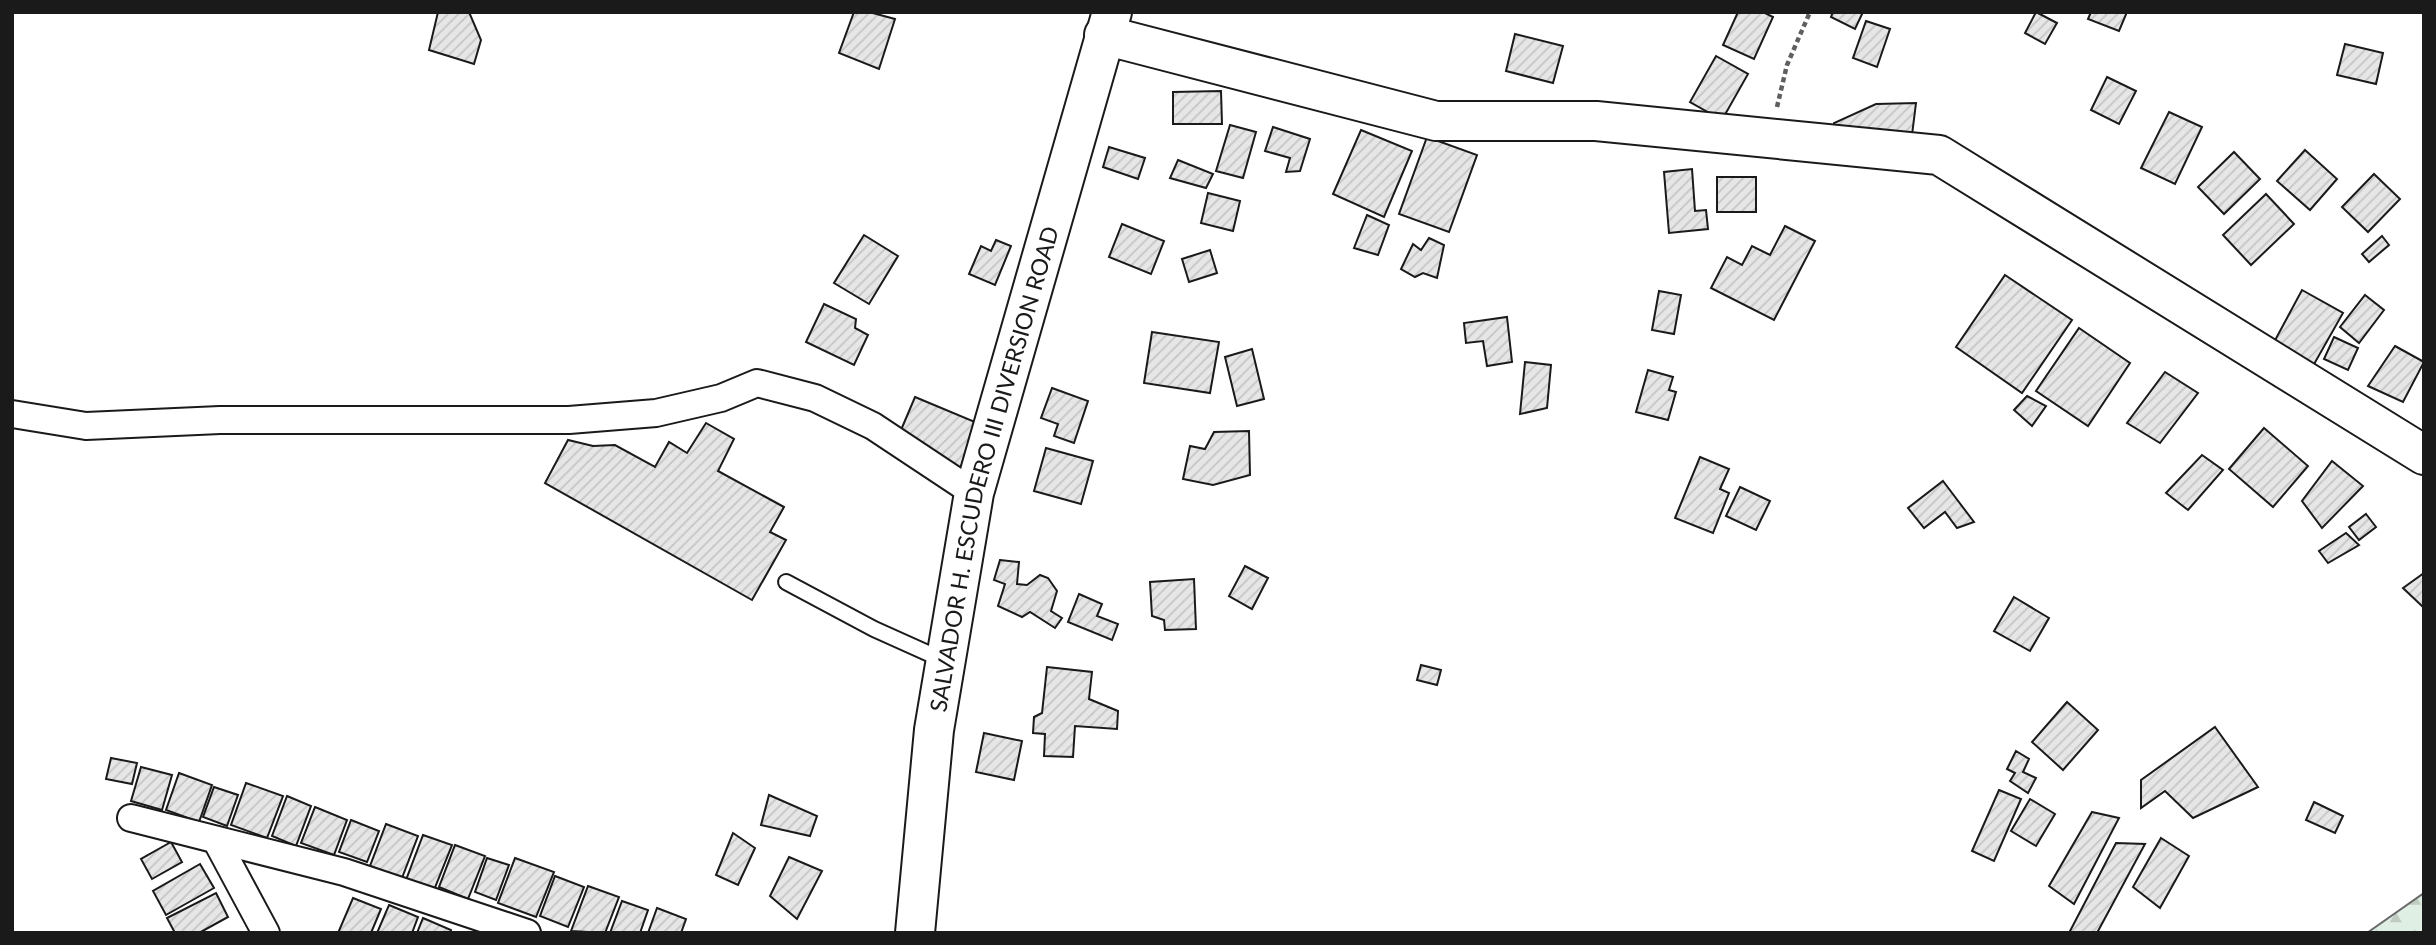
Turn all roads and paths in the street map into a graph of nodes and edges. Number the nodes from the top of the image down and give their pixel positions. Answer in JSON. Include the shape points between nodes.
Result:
{"nodes":[{"id":1,"x":1810,"y":12,"type":"edge"},
{"id":2,"x":1108,"y":24,"type":"edge"},
{"id":3,"x":1770,"y":138,"type":"junction"},
{"id":4,"x":12,"y":414,"type":"edge"},
{"id":5,"x":2424,"y":455,"type":"edge"},
{"id":6,"x":974,"y":493,"type":"junction"},
{"id":7,"x":786,"y":582,"type":"dead end"},
{"id":8,"x":944,"y":660,"type":"junction"},
{"id":9,"x":131,"y":818,"type":"dead end"},
{"id":10,"x":216,"y":840,"type":"junction"},
{"id":11,"x":266,"y":933,"type":"edge"},
{"id":12,"x":527,"y":933,"type":"edge"},
{"id":13,"x":915,"y":933,"type":"edge"}],
"edges":[{"from":1,"to":3,"type":"path","via":[[1787,65]]},
{"from":2,"to":3,"type":"main road","via":[[1436,121],[1596,121]]},
{"from":2,"to":6,"type":"main road","name":"SALVADOR H. ESCUDERO III DIVERSION ROAD"},
{"from":3,"to":5,"type":"main road","via":[[1939,155]]},
{"from":4,"to":6,"type":"street","via":[[86,426],[220,420],[569,420],[656,413],[721,398],[757,383],[815,398],[873,425]]},
{"from":6,"to":8,"type":"main road","name":"SALVADOR H. ESCUDERO III DIVERSION ROAD"},
{"from":7,"to":8,"type":"lane"},
{"from":8,"to":13,"type":"main road","name":"SALVADOR H. ESCUDERO III DIVERSION ROAD"},
{"from":9,"to":10,"type":"street"},
{"from":10,"to":11,"type":"street"},
{"from":10,"to":12,"type":"street","via":[[344,872]]}]}
